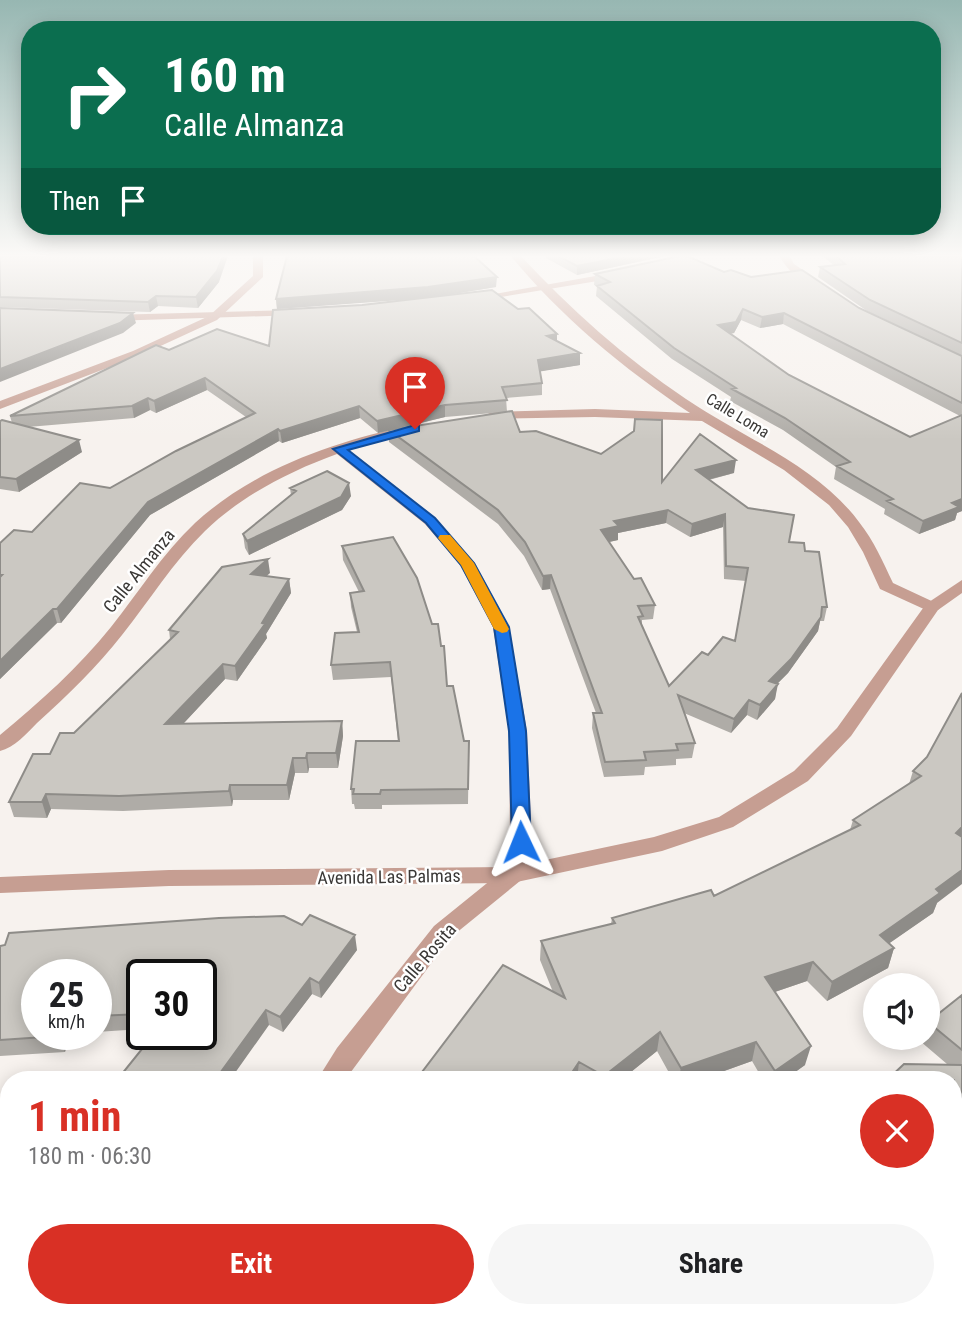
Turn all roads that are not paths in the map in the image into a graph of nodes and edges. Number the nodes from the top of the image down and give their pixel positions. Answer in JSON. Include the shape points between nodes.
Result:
{"nodes":[{"id":1,"x":243,"y":316,"type":"edge"},
{"id":2,"x":575,"y":316,"type":"edge"},
{"id":3,"x":98,"y":317,"type":"edge"},
{"id":4,"x":213,"y":318,"type":"junction"},
{"id":5,"x":0,"y":405,"type":"edge"},
{"id":6,"x":704,"y":417,"type":"junction"},
{"id":7,"x":478,"y":418,"type":"edge"},
{"id":8,"x":428,"y":427,"type":"edge"},
{"id":9,"x":339,"y":449,"type":"junction"},
{"id":10,"x":962,"y":585,"type":"edge"},
{"id":11,"x":932,"y":607,"type":"junction"},
{"id":12,"x":0,"y":745,"type":"edge"},
{"id":13,"x":512,"y":875,"type":"junction"},
{"id":14,"x":0,"y":885,"type":"edge"},
{"id":15,"x":336,"y":1071,"type":"edge"}],
"edges":[{"from":1,"to":4,"type":"street"},
{"from":2,"to":6,"type":"street","name":"Calle Loma"},
{"from":3,"to":4,"type":"street"},
{"from":4,"to":5,"type":"street","via":[[137,353]]},
{"from":6,"to":7,"type":"street","via":[[594,413]]},
{"from":6,"to":11,"type":"street","name":"Calle Loma","via":[[813,482],[854,523],[874,554],[886,586]]},
{"from":8,"to":9,"type":"street","name":"Calle Almanza"},
{"from":9,"to":12,"type":"street","name":"Calle Almanza","via":[[262,484],[203,524],[163,567],[104,646]]},
{"from":9,"to":13,"type":"street","via":[[430,521],[467,563],[501,627],[518,731],[521,842]]},
{"from":10,"to":11,"type":"street","name":"Avenida Las Palmas"},
{"from":11,"to":13,"type":"street","name":"Avenida Las Palmas","via":[[844,732],[802,776],[726,822],[655,845]]},
{"from":13,"to":14,"type":"street","name":"Avenida Las Palmas","via":[[169,877]]},
{"from":13,"to":15,"type":"street","name":"Calle Rosita","via":[[442,932]]}]}
